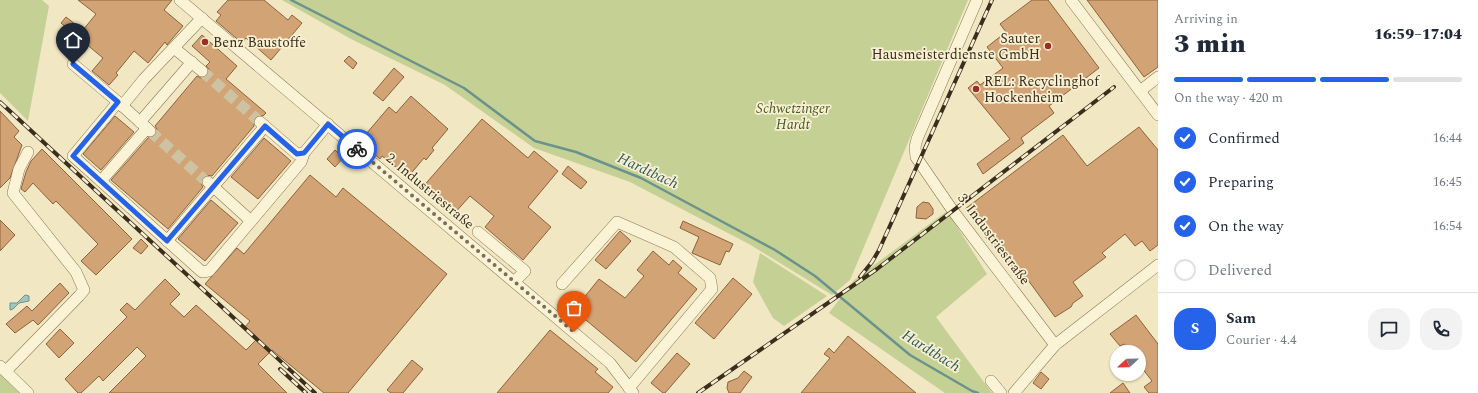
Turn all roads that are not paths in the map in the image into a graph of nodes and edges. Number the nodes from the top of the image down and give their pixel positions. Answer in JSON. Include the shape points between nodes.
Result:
{"nodes":[{"id":1,"x":180,"y":0,"type":"edge"},
{"id":2,"x":977,"y":0,"type":"edge"},
{"id":3,"x":1071,"y":0,"type":"edge"},
{"id":4,"x":202,"y":18,"type":"junction"},
{"id":5,"x":174,"y":48,"type":"junction"},
{"id":6,"x":192,"y":62,"type":"junction"},
{"id":7,"x":73,"y":64,"type":"dead end"},
{"id":8,"x":202,"y":71,"type":"tunnel mouth"},
{"id":9,"x":1158,"y":77,"type":"edge"},
{"id":10,"x":1137,"y":88,"type":"junction"},
{"id":11,"x":120,"y":104,"type":"junction"},
{"id":12,"x":1158,"y":115,"type":"edge"},
{"id":13,"x":328,"y":124,"type":"junction"},
{"id":14,"x":146,"y":127,"type":"junction"},
{"id":15,"x":28,"y":152,"type":"dead end"},
{"id":16,"x":304,"y":153,"type":"junction"},
{"id":17,"x":101,"y":181,"type":"junction"},
{"id":18,"x":210,"y":184,"type":"junction"},
{"id":19,"x":251,"y":221,"type":"junction"},
{"id":20,"x":478,"y":232,"type":"dead end"},
{"id":21,"x":167,"y":241,"type":"junction"},
{"id":22,"x":1158,"y":265,"type":"edge"},
{"id":23,"x":514,"y":282,"type":"junction"},
{"id":24,"x":562,"y":284,"type":"dead end"},
{"id":25,"x":1055,"y":345,"type":"junction"},
{"id":26,"x":3,"y":369,"type":"edge"},
{"id":27,"x":991,"y":381,"type":"dead end"},
{"id":28,"x":631,"y":391,"type":"edge"},
{"id":29,"x":28,"y":393,"type":"edge"},
{"id":30,"x":1001,"y":393,"type":"edge"},
{"id":31,"x":1014,"y":393,"type":"edge"}],
"edges":[{"from":1,"to":4,"type":"street","name":"2. Industriestraße"},
{"from":2,"to":25,"type":"street","name":"3. Industriestraße","via":[[915,147],[918,163]]},
{"from":3,"to":10,"type":"street"},
{"from":4,"to":5,"type":"street"},
{"from":4,"to":13,"type":"street","name":"2. Industriestraße"},
{"from":5,"to":6,"type":"street"},
{"from":5,"to":11,"type":"street"},
{"from":6,"to":8,"type":"street"},
{"from":6,"to":14,"type":"street"},
{"from":7,"to":11,"type":"street"},
{"from":9,"to":10,"type":"street"},
{"from":10,"to":12,"type":"street"},
{"from":11,"to":14,"type":"street"},
{"from":11,"to":17,"type":"street","via":[[73,156]]},
{"from":13,"to":16,"type":"street"},
{"from":13,"to":23,"type":"street","name":"2. Industriestraße"},
{"from":14,"to":17,"type":"street"},
{"from":15,"to":26,"type":"street","via":[[19,169],[14,193],[76,272],[84,290]]},
{"from":16,"to":18,"type":"street","via":[[297,154],[262,123]]},
{"from":16,"to":19,"type":"street","via":[[301,162]]},
{"from":17,"to":21,"type":"street"},
{"from":18,"to":19,"type":"street"},
{"from":18,"to":21,"type":"street"},
{"from":19,"to":21,"type":"street","via":[[209,271],[202,272]]},
{"from":20,"to":23,"type":"street","via":[[525,271]]},
{"from":22,"to":25,"type":"street"},
{"from":23,"to":28,"type":"street","name":"2. Industriestraße","via":[[610,363]]},
{"from":24,"to":28,"type":"street","via":[[617,222],[674,247],[710,278],[712,289]]},
{"from":25,"to":31,"type":"street"},
{"from":26,"to":29,"type":"street"},
{"from":27,"to":30,"type":"street"}]}
